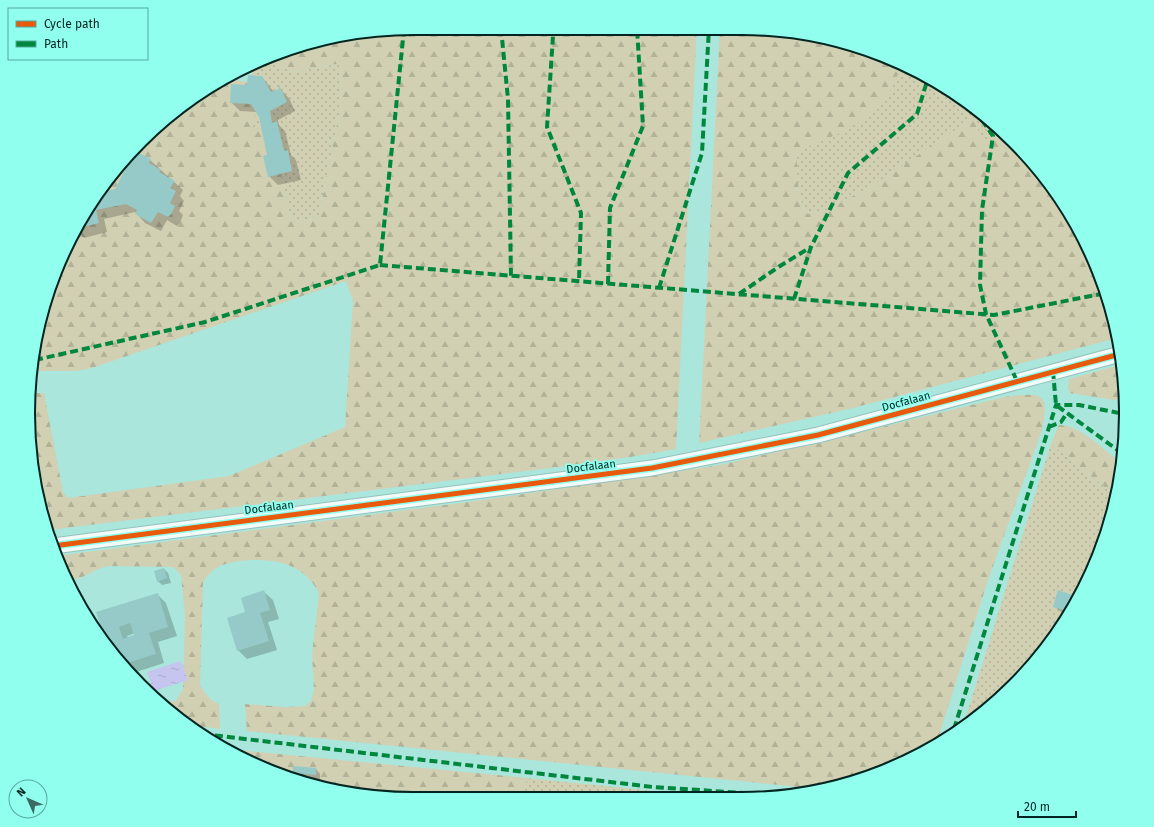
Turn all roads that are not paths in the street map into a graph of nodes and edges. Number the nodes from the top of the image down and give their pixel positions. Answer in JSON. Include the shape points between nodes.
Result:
{"nodes":[{"id":1,"x":1115,"y":355,"type":"edge"},
{"id":2,"x":59,"y":545,"type":"edge"}],
"edges":[{"from":1,"to":2,"type":"street","name":"Docfalaan","via":[[818,435],[652,468]]}]}
